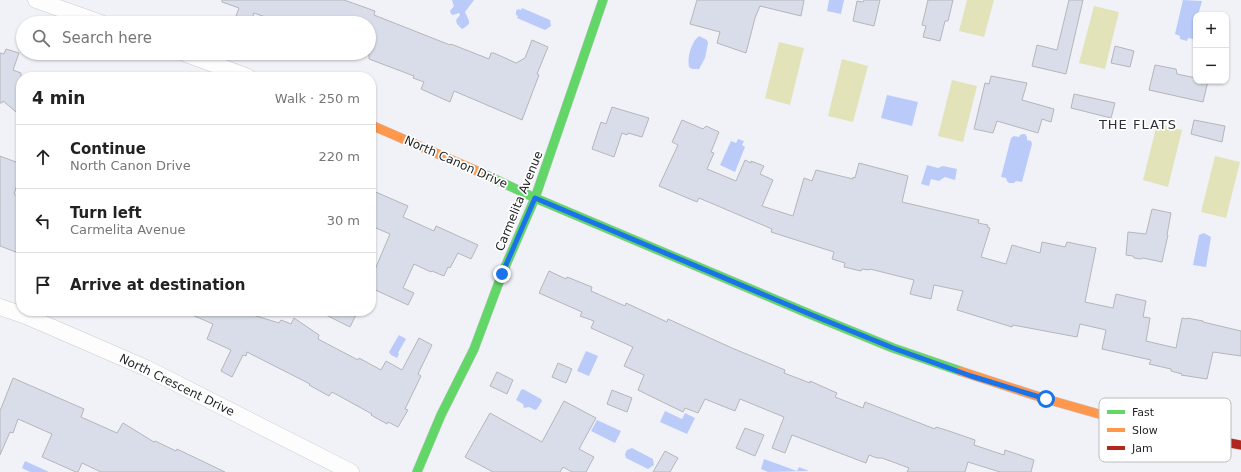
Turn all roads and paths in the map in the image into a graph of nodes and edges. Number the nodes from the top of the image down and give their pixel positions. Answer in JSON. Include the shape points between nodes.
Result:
{"nodes":[{"id":1,"x":36,"y":0,"type":"edge"},
{"id":2,"x":603,"y":0,"type":"edge"},
{"id":3,"x":81,"y":16,"type":"edge"},
{"id":4,"x":203,"y":60,"type":"edge"},
{"id":5,"x":235,"y":72,"type":"edge"},
{"id":6,"x":376,"y":127,"type":"edge"},
{"id":7,"x":535,"y":198,"type":"junction"},
{"id":8,"x":0,"y":307,"type":"edge"},
{"id":9,"x":16,"y":313,"type":"edge"},
{"id":10,"x":26,"y":316,"type":"edge"},
{"id":11,"x":1099,"y":414,"type":"edge"},
{"id":12,"x":1231,"y":443,"type":"edge"},
{"id":13,"x":1241,"y":445,"type":"edge"},
{"id":14,"x":351,"y":472,"type":"edge"},
{"id":15,"x":417,"y":472,"type":"edge"}],
"edges":[{"from":1,"to":3,"type":"street"},
{"from":2,"to":7,"type":"street","name":"Carmelita Avenue"},
{"from":4,"to":5,"type":"street"},
{"from":6,"to":7,"type":"street","name":"North Canon Drive"},
{"from":7,"to":11,"type":"street","name":"North Canon Drive","via":[[893,348],[971,376]]},
{"from":7,"to":15,"type":"street","name":"Carmelita Avenue","via":[[502,274],[474,349],[441,415]]},
{"from":8,"to":9,"type":"street","name":"North Crescent Drive"},
{"from":10,"to":14,"type":"street","name":"North Crescent Drive","via":[[146,368]]},
{"from":12,"to":13,"type":"street","name":"North Canon Drive"}]}
